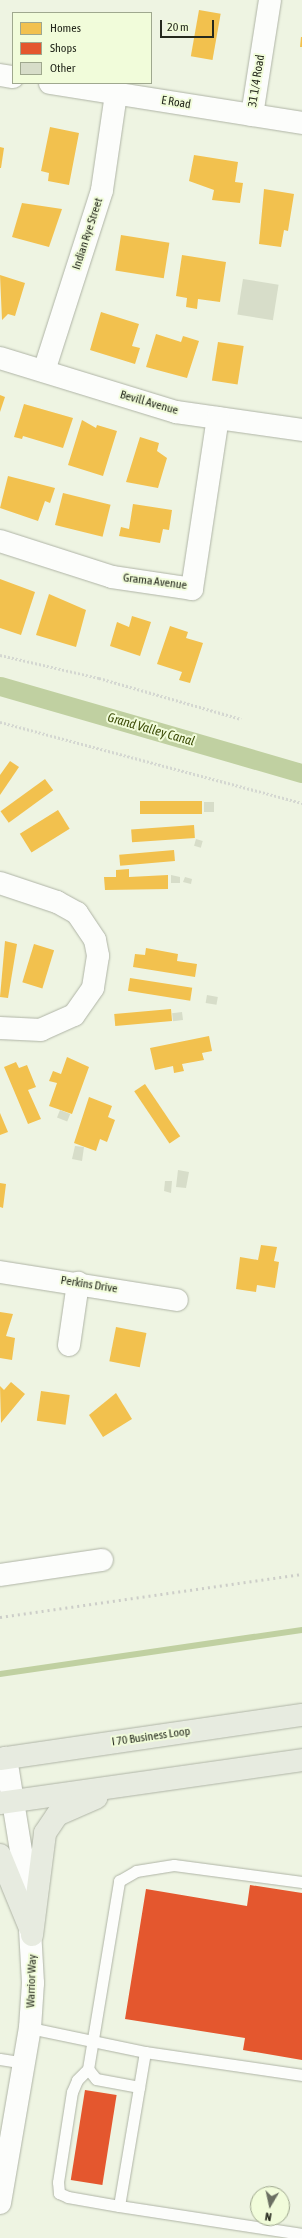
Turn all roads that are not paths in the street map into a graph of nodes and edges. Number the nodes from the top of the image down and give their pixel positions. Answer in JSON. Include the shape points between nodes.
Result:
{"nodes":[{"id":1,"x":270,"y":0,"type":"edge"},
{"id":2,"x":0,"y":75,"type":"edge"},
{"id":3,"x":12,"y":77,"type":"edge"},
{"id":4,"x":56,"y":84,"type":"edge"},
{"id":5,"x":116,"y":94,"type":"junction"},
{"id":6,"x":252,"y":115,"type":"junction"},
{"id":7,"x":302,"y":123,"type":"edge"},
{"id":8,"x":0,"y":358,"type":"edge"},
{"id":9,"x":44,"y":371,"type":"junction"},
{"id":10,"x":218,"y":418,"type":"junction"},
{"id":11,"x":302,"y":430,"type":"edge"},
{"id":12,"x":0,"y":541,"type":"edge"},
{"id":13,"x":0,"y":883,"type":"edge"},
{"id":14,"x":0,"y":1028,"type":"edge"},
{"id":15,"x":0,"y":1272,"type":"edge"},
{"id":16,"x":78,"y":1283,"type":"junction"},
{"id":17,"x":177,"y":1300,"type":"dead end"},
{"id":18,"x":69,"y":1345,"type":"dead end"},
{"id":19,"x":102,"y":1560,"type":"dead end"},
{"id":20,"x":0,"y":1575,"type":"edge"},
{"id":21,"x":302,"y":1715,"type":"edge"},
{"id":22,"x":3,"y":1759,"type":"edge"},
{"id":23,"x":302,"y":1760,"type":"edge"},
{"id":24,"x":201,"y":1774,"type":"junction"},
{"id":25,"x":6,"y":1802,"type":"edge"},
{"id":26,"x":0,"y":1855,"type":"edge"},
{"id":27,"x":302,"y":1882,"type":"edge"},
{"id":28,"x":32,"y":1935,"type":"junction"},
{"id":29,"x":30,"y":2028,"type":"junction"},
{"id":30,"x":93,"y":2041,"type":"junction"},
{"id":31,"x":145,"y":2052,"type":"junction"},
{"id":32,"x":0,"y":2059,"type":"edge"},
{"id":33,"x":24,"y":2063,"type":"junction"},
{"id":34,"x":88,"y":2069,"type":"junction"},
{"id":35,"x":302,"y":2076,"type":"edge"},
{"id":36,"x":139,"y":2087,"type":"junction"},
{"id":37,"x":0,"y":2203,"type":"edge"},
{"id":38,"x":119,"y":2206,"type":"junction"},
{"id":39,"x":302,"y":2234,"type":"edge"}],
"edges":[{"from":1,"to":6,"type":"street","name":"31 1/4 Road"},
{"from":2,"to":3,"type":"street"},
{"from":4,"to":5,"type":"street","name":"E Road"},
{"from":5,"to":6,"type":"street","name":"E Road"},
{"from":5,"to":9,"type":"street","name":"Indian Rye Street","via":[[102,190]]},
{"from":6,"to":7,"type":"street","name":"E Road"},
{"from":8,"to":9,"type":"street","name":"Bevill Avenue"},
{"from":9,"to":10,"type":"street","name":"Bevill Avenue","via":[[176,412]]},
{"from":10,"to":11,"type":"street","name":"Bevill Avenue"},
{"from":10,"to":12,"type":"street","name":"Grama Avenue","via":[[192,589],[112,577]]},
{"from":13,"to":14,"type":"street","via":[[57,902],[77,912],[92,935],[98,956],[93,988],[74,1015],[41,1030]]},
{"from":15,"to":16,"type":"street","name":"Perkins Drive"},
{"from":16,"to":17,"type":"street","name":"Perkins Drive"},
{"from":16,"to":18,"type":"street"},
{"from":19,"to":20,"type":"street"},
{"from":21,"to":22,"type":"main road","name":"I 70 Business Loop"},
{"from":22,"to":25,"type":"street","name":"Warrior Way"},
{"from":23,"to":24,"type":"main road"},
{"from":24,"to":25,"type":"main road"},
{"from":24,"to":28,"type":"main road","via":[[98,1798],[57,1815],[42,1843]]},
{"from":25,"to":28,"type":"street","name":"Warrior Way"},
{"from":26,"to":28,"type":"main road","via":[[9,1870]]},
{"from":27,"to":30,"type":"lane","via":[[174,1865],[136,1871],[119,1881]]},
{"from":28,"to":29,"type":"street","name":"Warrior Way"},
{"from":29,"to":30,"type":"lane"},
{"from":29,"to":33,"type":"street","name":"Warrior Way"},
{"from":30,"to":31,"type":"lane"},
{"from":30,"to":34,"type":"lane"},
{"from":31,"to":35,"type":"lane"},
{"from":31,"to":36,"type":"lane"},
{"from":32,"to":33,"type":"lane"},
{"from":33,"to":37,"type":"street","name":"Warrior Way"},
{"from":34,"to":36,"type":"lane","via":[[96,2079]]},
{"from":34,"to":38,"type":"lane","via":[[77,2080],[72,2092],[59,2193]]},
{"from":36,"to":38,"type":"lane"},
{"from":38,"to":39,"type":"lane"}]}
